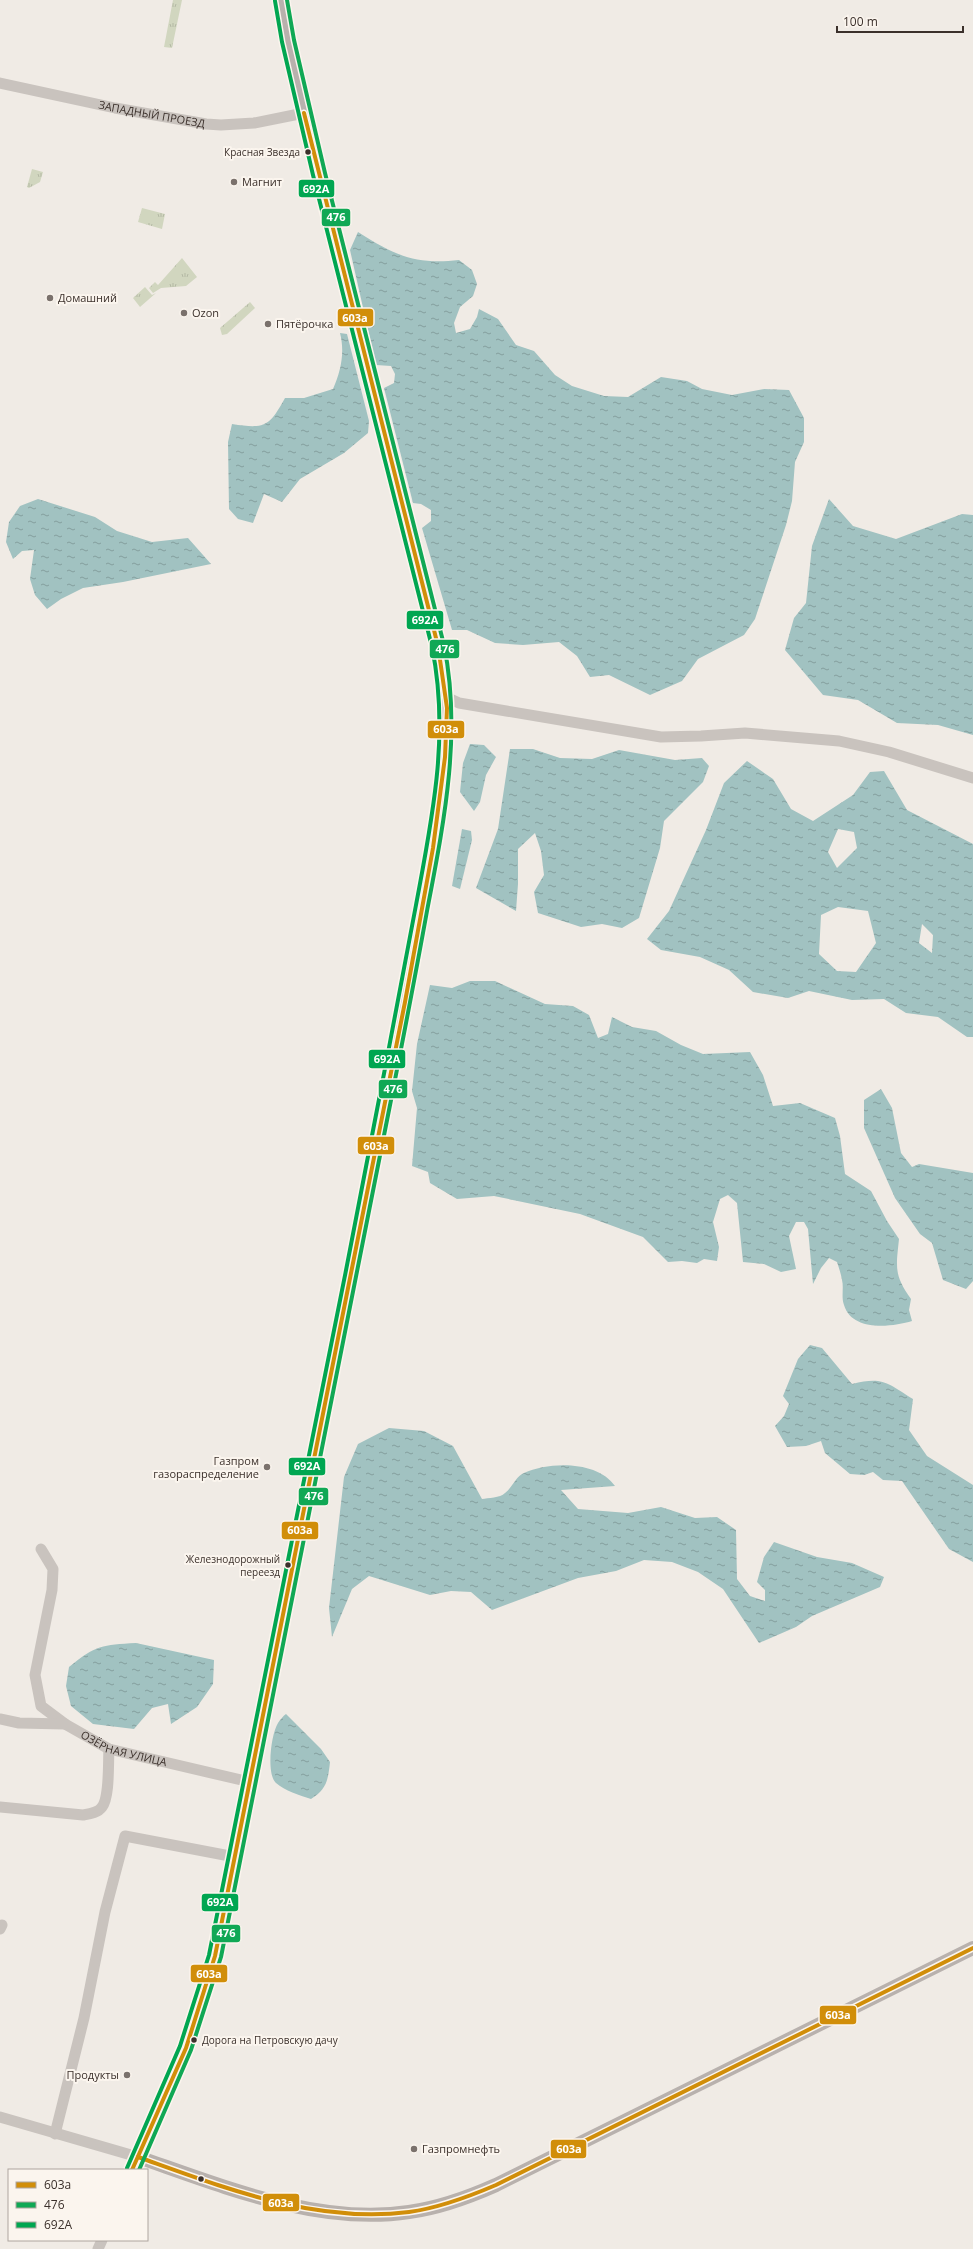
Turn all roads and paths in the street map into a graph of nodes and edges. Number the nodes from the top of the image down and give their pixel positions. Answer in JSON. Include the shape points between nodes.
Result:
{"nodes":[{"id":1,"x":281,"y":0,"type":"edge"},
{"id":2,"x":0,"y":84,"type":"edge"},
{"id":3,"x":304,"y":113,"type":"junction"},
{"id":4,"x":446,"y":697,"type":"junction"},
{"id":5,"x":973,"y":778,"type":"edge"},
{"id":6,"x":41,"y":1549,"type":"dead end"},
{"id":7,"x":0,"y":1719,"type":"edge"},
{"id":8,"x":65,"y":1724,"type":"junction"},
{"id":9,"x":109,"y":1749,"type":"junction"},
{"id":10,"x":250,"y":1782,"type":"junction"},
{"id":11,"x":0,"y":1807,"type":"edge"},
{"id":12,"x":235,"y":1857,"type":"junction"},
{"id":13,"x":973,"y":1948,"type":"edge"},
{"id":14,"x":0,"y":2117,"type":"edge"},
{"id":15,"x":55,"y":2134,"type":"junction"},
{"id":16,"x":135,"y":2164,"type":"edge"}],
"edges":[{"from":1,"to":3,"type":"main road"},
{"from":2,"to":3,"type":"street","name":"ЗАПАДНЫЙ ПРОЕЗД","via":[[115,108],[213,124],[254,123]]},
{"from":3,"to":4,"type":"main road","via":[[438,646]]},
{"from":4,"to":5,"type":"street","via":[[459,703],[661,737],[745,733],[839,741],[889,752]]},
{"from":4,"to":10,"type":"main road","via":[[447,732],[443,773],[417,939]]},
{"from":6,"to":8,"type":"street","via":[[53,1569],[52,1590],[35,1675],[41,1706]]},
{"from":7,"to":8,"type":"street","name":"ОЗЁРНАЯ УЛИЦА","via":[[19,1723]]},
{"from":8,"to":9,"type":"street","name":"ОЗЁРНАЯ УЛИЦА"},
{"from":9,"to":10,"type":"street","name":"ОЗЁРНАЯ УЛИЦА"},
{"from":9,"to":11,"type":"street","via":[[106,1798],[102,1807],[94,1813],[83,1815]]},
{"from":10,"to":12,"type":"main road"},
{"from":12,"to":15,"type":"street","via":[[125,1836],[105,1912],[84,2018]]},
{"from":12,"to":16,"type":"main road","via":[[215,1956],[202,2002],[182,2060]]},
{"from":13,"to":16,"type":"main road","via":[[496,2185],[474,2195],[438,2205],[410,2212],[362,2215],[302,2208]]},
{"from":14,"to":15,"type":"street"},
{"from":15,"to":16,"type":"street"}]}
